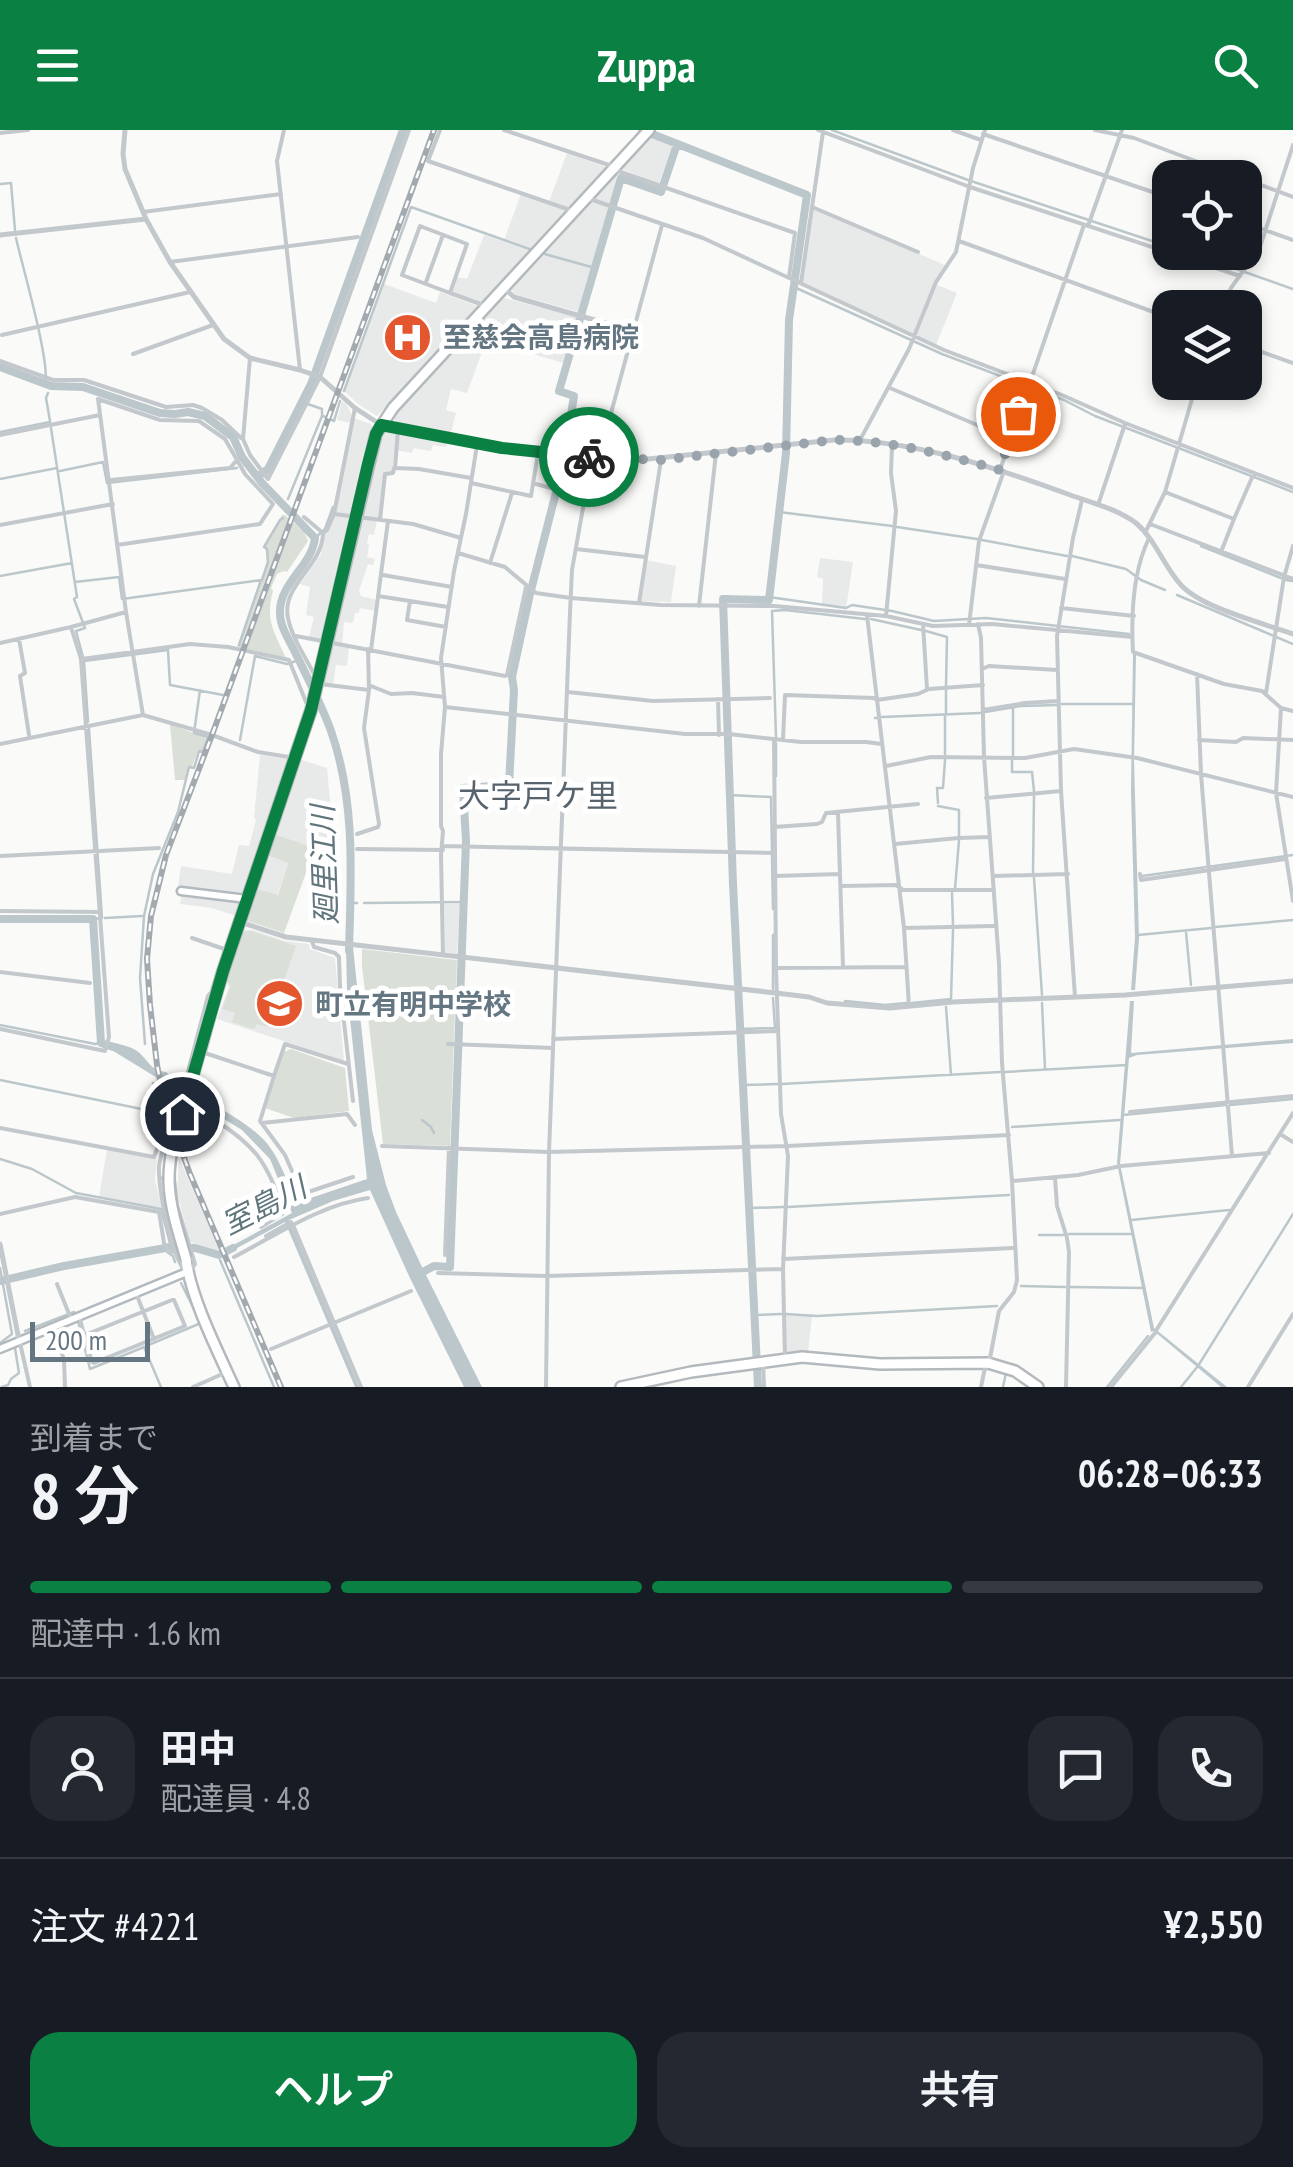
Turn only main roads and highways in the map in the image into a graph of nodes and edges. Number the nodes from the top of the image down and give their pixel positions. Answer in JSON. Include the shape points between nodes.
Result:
{"nodes":[{"id":1,"x":646,"y":133,"type":"edge"},
{"id":2,"x":181,"y":891,"type":"dead end"},
{"id":3,"x":247,"y":899,"type":"junction"},
{"id":4,"x":188,"y":1272,"type":"junction"},
{"id":5,"x":0,"y":1349,"type":"edge"},
{"id":6,"x":234,"y":1387,"type":"edge"},
{"id":7,"x":621,"y":1387,"type":"edge"},
{"id":8,"x":1038,"y":1387,"type":"edge"}],
"edges":[{"from":1,"to":3,"type":"highway","via":[[376,434],[311,710]]},
{"from":2,"to":3,"type":"main road"},
{"from":3,"to":4,"type":"highway","bridge":true,"via":[[175,1142],[169,1180]]},
{"from":4,"to":5,"type":"main road"},
{"from":4,"to":6,"type":"highway"},
{"from":7,"to":8,"type":"highway","via":[[814,1357],[988,1363]]}]}
